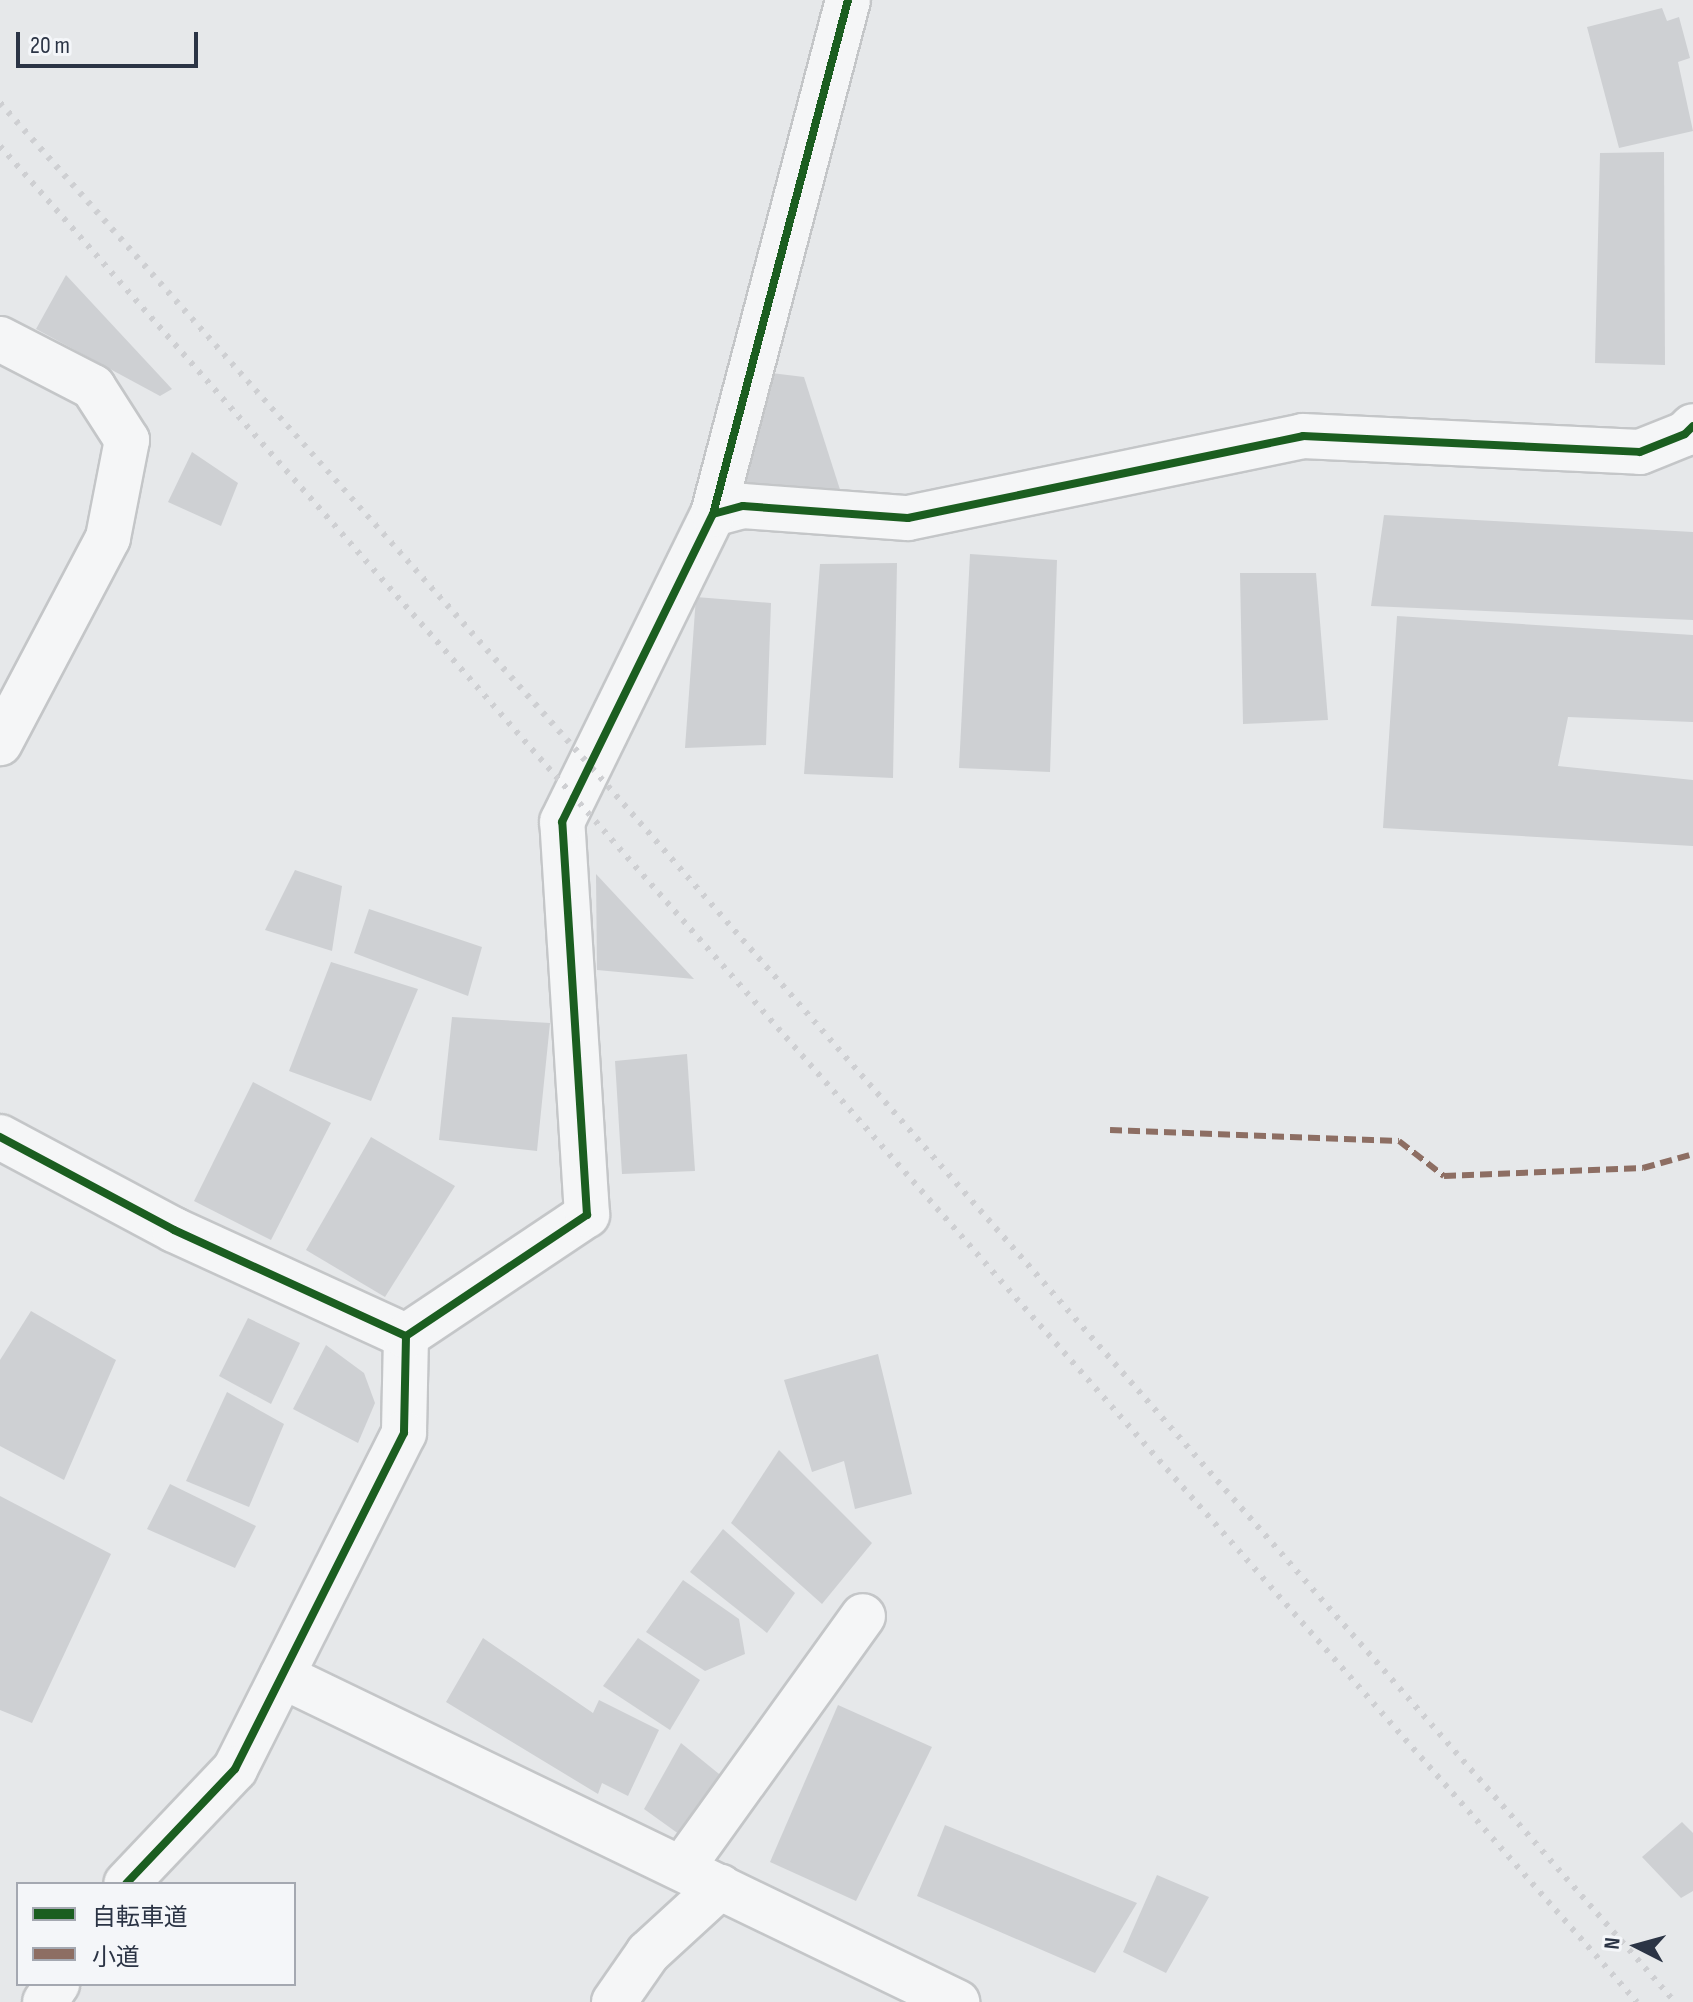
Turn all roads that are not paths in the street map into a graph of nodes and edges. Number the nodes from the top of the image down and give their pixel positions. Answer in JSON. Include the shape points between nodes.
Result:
{"nodes":[{"id":1,"x":848,"y":0,"type":"edge"},
{"id":2,"x":0,"y":339,"type":"edge"},
{"id":3,"x":1693,"y":426,"type":"edge"},
{"id":4,"x":713,"y":514,"type":"junction"},
{"id":5,"x":0,"y":743,"type":"edge"},
{"id":6,"x":0,"y":1137,"type":"edge"},
{"id":7,"x":406,"y":1336,"type":"junction"},
{"id":8,"x":863,"y":1616,"type":"dead end"},
{"id":9,"x":282,"y":1676,"type":"junction"},
{"id":10,"x":682,"y":1868,"type":"junction"},
{"id":11,"x":128,"y":1882,"type":"edge"},
{"id":12,"x":720,"y":1887,"type":"junction"},
{"id":13,"x":614,"y":2002,"type":"edge"},
{"id":14,"x":957,"y":2002,"type":"edge"}],
"edges":[{"from":1,"to":4,"type":"street"},
{"from":2,"to":5,"type":"street","via":[[93,387],[127,440],[108,538]]},
{"from":3,"to":4,"type":"street","via":[[1640,452],[1303,436],[908,518],[743,506]]},
{"from":4,"to":7,"type":"street","via":[[562,822],[587,1215]]},
{"from":6,"to":7,"type":"street","via":[[174,1230]]},
{"from":7,"to":9,"type":"street","via":[[404,1433]]},
{"from":8,"to":10,"type":"street"},
{"from":9,"to":10,"type":"street"},
{"from":9,"to":11,"type":"street","via":[[235,1769]]},
{"from":10,"to":12,"type":"street"},
{"from":12,"to":13,"type":"street","via":[[648,1953]]},
{"from":12,"to":14,"type":"street"}]}
